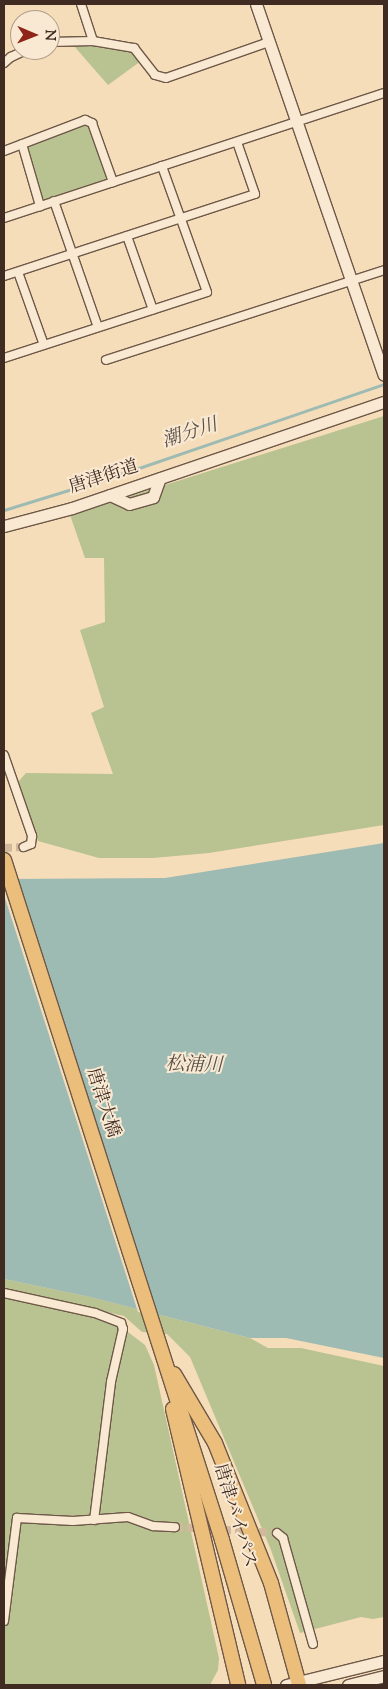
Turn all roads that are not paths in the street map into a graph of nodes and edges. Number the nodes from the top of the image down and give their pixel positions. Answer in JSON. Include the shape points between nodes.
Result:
{"nodes":[{"id":1,"x":81,"y":4,"type":"edge"},
{"id":2,"x":256,"y":4,"type":"edge"},
{"id":3,"x":93,"y":41,"type":"junction"},
{"id":4,"x":60,"y":42,"type":"edge"},
{"id":5,"x":269,"y":42,"type":"junction"},
{"id":6,"x":384,"y":93,"type":"edge"},
{"id":7,"x":297,"y":122,"type":"junction"},
{"id":8,"x":237,"y":142,"type":"junction"},
{"id":9,"x":22,"y":144,"type":"junction"},
{"id":10,"x":4,"y":151,"type":"edge"},
{"id":11,"x":162,"y":166,"type":"junction"},
{"id":12,"x":112,"y":182,"type":"junction"},
{"id":13,"x":54,"y":201,"type":"junction"},
{"id":14,"x":40,"y":206,"type":"junction"},
{"id":15,"x":4,"y":218,"type":"edge"},
{"id":16,"x":180,"y":219,"type":"junction"},
{"id":17,"x":127,"y":236,"type":"junction"},
{"id":18,"x":72,"y":254,"type":"junction"},
{"id":19,"x":384,"y":270,"type":"edge"},
{"id":20,"x":18,"y":272,"type":"junction"},
{"id":21,"x":4,"y":276,"type":"edge"},
{"id":22,"x":352,"y":280,"type":"junction"},
{"id":23,"x":153,"y":310,"type":"junction"},
{"id":24,"x":98,"y":327,"type":"junction"},
{"id":25,"x":44,"y":345,"type":"junction"},
{"id":26,"x":4,"y":358,"type":"edge"},
{"id":27,"x":106,"y":360,"type":"dead end"},
{"id":28,"x":384,"y":375,"type":"edge"},
{"id":29,"x":384,"y":402,"type":"edge"},
{"id":30,"x":4,"y":526,"type":"edge"},
{"id":31,"x":4,"y":755,"type":"edge"},
{"id":32,"x":24,"y":847,"type":"dead end"},
{"id":33,"x":4,"y":860,"type":"edge"},
{"id":34,"x":4,"y":1293,"type":"edge"},
{"id":35,"x":164,"y":1359,"type":"junction"},
{"id":36,"x":94,"y":1520,"type":"junction"},
{"id":37,"x":175,"y":1527,"type":"tunnel mouth"},
{"id":38,"x":277,"y":1533,"type":"dead end"},
{"id":39,"x":4,"y":1621,"type":"edge"},
{"id":40,"x":313,"y":1644,"type":"dead end"},
{"id":41,"x":384,"y":1661,"type":"edge"},
{"id":42,"x":384,"y":1676,"type":"edge"},
{"id":43,"x":263,"y":1682,"type":"edge"},
{"id":44,"x":294,"y":1684,"type":"edge"},
{"id":45,"x":238,"y":1685,"type":"edge"},
{"id":46,"x":348,"y":1685,"type":"edge"}],
"edges":[{"from":1,"to":3,"type":"street"},
{"from":2,"to":5,"type":"street"},
{"from":3,"to":4,"type":"street"},
{"from":3,"to":5,"type":"street","via":[[134,48],[155,75],[166,78]]},
{"from":5,"to":7,"type":"street"},
{"from":6,"to":7,"type":"street"},
{"from":7,"to":8,"type":"street"},
{"from":7,"to":22,"type":"street"},
{"from":8,"to":11,"type":"street"},
{"from":8,"to":16,"type":"street","via":[[255,194]]},
{"from":9,"to":10,"type":"street"},
{"from":9,"to":12,"type":"street","via":[[86,120],[92,123]]},
{"from":9,"to":14,"type":"street"},
{"from":11,"to":12,"type":"street"},
{"from":11,"to":16,"type":"street"},
{"from":12,"to":13,"type":"street"},
{"from":13,"to":14,"type":"street"},
{"from":13,"to":18,"type":"street"},
{"from":14,"to":15,"type":"street"},
{"from":16,"to":17,"type":"street"},
{"from":16,"to":23,"type":"street","via":[[206,292]]},
{"from":17,"to":18,"type":"street"},
{"from":17,"to":23,"type":"street"},
{"from":18,"to":20,"type":"street"},
{"from":18,"to":24,"type":"street"},
{"from":19,"to":22,"type":"street"},
{"from":20,"to":21,"type":"street"},
{"from":20,"to":25,"type":"street"},
{"from":22,"to":27,"type":"street"},
{"from":22,"to":28,"type":"street"},
{"from":23,"to":24,"type":"street"},
{"from":24,"to":25,"type":"street"},
{"from":25,"to":26,"type":"street"},
{"from":29,"to":30,"type":"street","name":"唐津街道","via":[[110,495]]},
{"from":31,"to":32,"type":"street","via":[[32,836],[31,844]]},
{"from":33,"to":35,"type":"highway","name":"唐津大橋"},
{"from":34,"to":36,"type":"street","via":[[95,1313],[121,1323],[123,1329],[111,1382]]},
{"from":35,"to":43,"type":"highway","name":"唐津バイパス"},
{"from":35,"to":44,"type":"highway","via":[[189,1396],[218,1452],[271,1583]]},
{"from":35,"to":45,"type":"highway","via":[[176,1427]]},
{"from":36,"to":37,"type":"street","via":[[128,1517],[153,1526]]},
{"from":36,"to":39,"type":"street","via":[[17,1518]]},
{"from":38,"to":40,"type":"street","via":[[283,1538]]},
{"from":41,"to":44,"type":"street"},
{"from":42,"to":46,"type":"street"}]}
